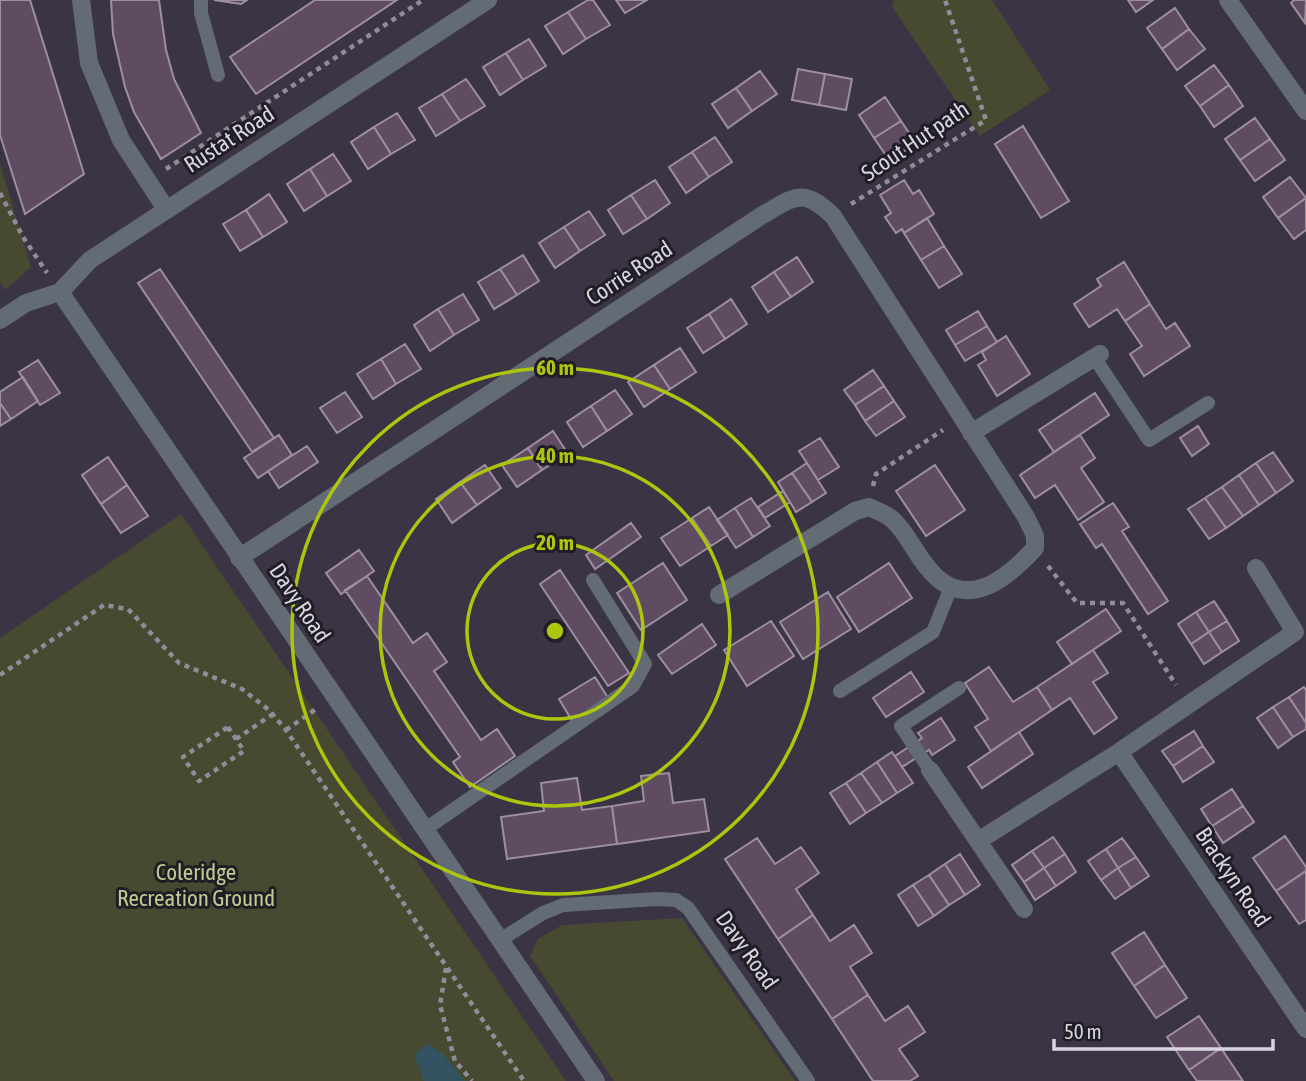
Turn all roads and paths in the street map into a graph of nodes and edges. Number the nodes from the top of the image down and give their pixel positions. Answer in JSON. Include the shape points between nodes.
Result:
{"nodes":[{"id":1,"x":81,"y":0,"type":"edge"},
{"id":2,"x":201,"y":0,"type":"edge"},
{"id":3,"x":423,"y":0,"type":"edge"},
{"id":4,"x":488,"y":0,"type":"edge"},
{"id":5,"x":946,"y":0,"type":"edge"},
{"id":6,"x":1228,"y":0,"type":"edge"},
{"id":7,"x":218,"y":75,"type":"dead end"},
{"id":8,"x":1306,"y":111,"type":"edge"},
{"id":9,"x":148,"y":181,"type":"junction"},
{"id":10,"x":0,"y":192,"type":"edge"},
{"id":11,"x":166,"y":209,"type":"junction"},
{"id":12,"x":833,"y":216,"type":"junction"},
{"id":13,"x":60,"y":292,"type":"junction"},
{"id":14,"x":0,"y":320,"type":"edge"},
{"id":15,"x":1097,"y":355,"type":"joint"},
{"id":16,"x":1208,"y":402,"type":"dead end"},
{"id":17,"x":966,"y":425,"type":"junction"},
{"id":18,"x":869,"y":507,"type":"junction"},
{"id":19,"x":1035,"y":548,"type":"junction"},
{"id":20,"x":239,"y":558,"type":"junction"},
{"id":21,"x":1256,"y":568,"type":"dead end"},
{"id":22,"x":593,"y":580,"type":"dead end"},
{"id":23,"x":951,"y":587,"type":"junction"},
{"id":24,"x":719,"y":595,"type":"dead end"},
{"id":25,"x":1295,"y":632,"type":"junction"},
{"id":26,"x":1306,"y":647,"type":"edge"},
{"id":27,"x":0,"y":675,"type":"edge"},
{"id":28,"x":959,"y":688,"type":"dead end"},
{"id":29,"x":840,"y":691,"type":"dead end"},
{"id":30,"x":334,"y":697,"type":"junction"},
{"id":31,"x":1189,"y":705,"type":"junction"},
{"id":32,"x":273,"y":715,"type":"junction"},
{"id":33,"x":286,"y":730,"type":"junction"},
{"id":34,"x":236,"y":739,"type":"junction"},
{"id":35,"x":1119,"y":752,"type":"junction"},
{"id":36,"x":930,"y":770,"type":"joint"},
{"id":37,"x":424,"y":830,"type":"junction"},
{"id":38,"x":978,"y":841,"type":"junction"},
{"id":39,"x":1024,"y":909,"type":"dead end"},
{"id":40,"x":500,"y":940,"type":"junction"},
{"id":41,"x":446,"y":966,"type":"junction"},
{"id":42,"x":1306,"y":1029,"type":"edge"},
{"id":43,"x":472,"y":1081,"type":"edge"},
{"id":44,"x":524,"y":1081,"type":"edge"},
{"id":45,"x":596,"y":1081,"type":"edge"},
{"id":46,"x":808,"y":1081,"type":"edge"}],
"edges":[{"from":1,"to":9,"type":"street","via":[[89,63],[121,140]]},
{"from":2,"to":7,"type":"lane"},
{"from":3,"to":9,"type":"path"},
{"from":4,"to":11,"type":"street","name":"Rustat Road"},
{"from":5,"to":12,"type":"path","name":"Scout Hut path","via":[[986,120]]},
{"from":6,"to":8,"type":"street"},
{"from":9,"to":11,"type":"street"},
{"from":10,"to":13,"type":"path"},
{"from":11,"to":13,"type":"street","name":"Rustat Road","via":[[90,260]]},
{"from":12,"to":17,"type":"street","name":"Corrie Road"},
{"from":12,"to":20,"type":"street","name":"Corrie Road","via":[[807,197],[791,198]]},
{"from":13,"to":14,"type":"street","name":"Rustat Road","via":[[26,303]]},
{"from":13,"to":20,"type":"street","name":"Davy Road"},
{"from":15,"to":16,"type":"lane","via":[[1149,440]]},
{"from":15,"to":17,"type":"street"},
{"from":17,"to":18,"type":"path","via":[[876,474]]},
{"from":17,"to":19,"type":"street","name":"Corrie Road","via":[[1026,517]]},
{"from":18,"to":23,"type":"street","via":[[892,518],[929,570]]},
{"from":18,"to":24,"type":"street","via":[[855,511]]},
{"from":19,"to":23,"type":"street","via":[[1012,571],[980,590]]},
{"from":19,"to":31,"type":"path","via":[[1077,603],[1123,603]]},
{"from":20,"to":30,"type":"street","name":"Davy Road"},
{"from":21,"to":25,"type":"street"},
{"from":22,"to":37,"type":"lane","via":[[645,664],[633,686]]},
{"from":23,"to":29,"type":"lane","via":[[933,632]]},
{"from":25,"to":26,"type":"street"},
{"from":25,"to":31,"type":"street"},
{"from":27,"to":32,"type":"path","via":[[104,606],[128,609],[180,663],[242,689]]},
{"from":28,"to":36,"type":"lane","via":[[901,726]]},
{"from":30,"to":33,"type":"path"},
{"from":30,"to":37,"type":"street","name":"Davy Road"},
{"from":31,"to":35,"type":"street"},
{"from":32,"to":33,"type":"path"},
{"from":32,"to":34,"type":"path"},
{"from":33,"to":41,"type":"path"},
{"from":34,"to":34,"type":"path","via":[[228,727],[183,757],[199,781],[244,751]]},
{"from":35,"to":38,"type":"street"},
{"from":35,"to":42,"type":"street","name":"Brackyn Road"},
{"from":36,"to":38,"type":"street"},
{"from":37,"to":40,"type":"street","name":"Davy Road"},
{"from":38,"to":39,"type":"street"},
{"from":40,"to":45,"type":"street","name":"Davy Road"},
{"from":40,"to":46,"type":"lane","name":"Davy Road","via":[[563,905],[676,900],[688,908]]},
{"from":41,"to":43,"type":"path","via":[[440,1005],[455,1061]]},
{"from":41,"to":44,"type":"path"}]}
